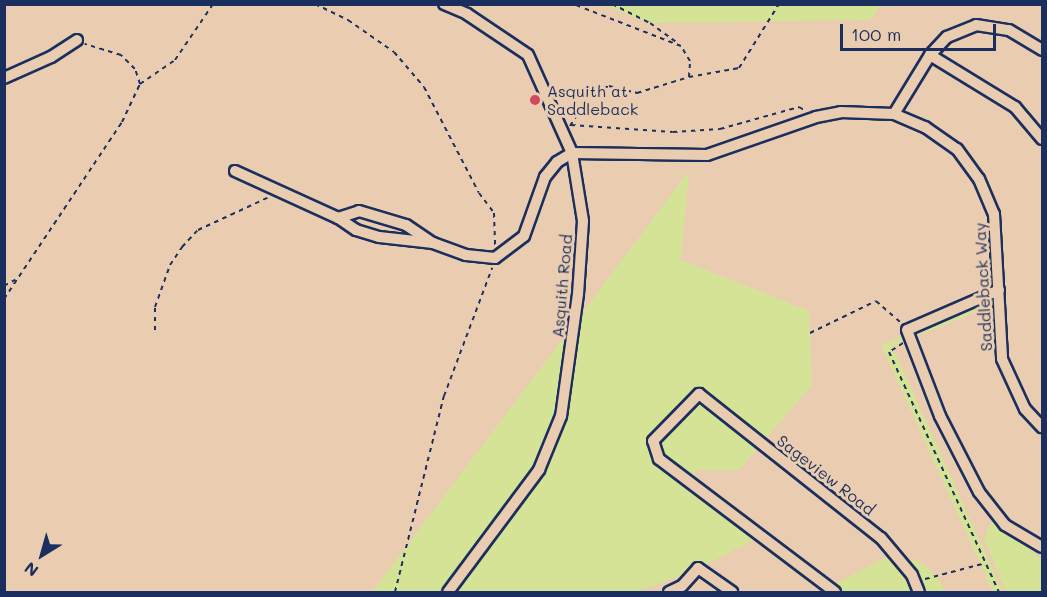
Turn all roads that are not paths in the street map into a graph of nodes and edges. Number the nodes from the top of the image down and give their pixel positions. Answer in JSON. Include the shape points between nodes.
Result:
{"nodes":[{"id":1,"x":444,"y":4,"type":"edge"},
{"id":2,"x":77,"y":40,"type":"road end"},
{"id":3,"x":1042,"y":50,"type":"edge"},
{"id":4,"x":930,"y":55,"type":"junction"},
{"id":5,"x":4,"y":78,"type":"edge"},
{"id":6,"x":894,"y":114,"type":"junction"},
{"id":7,"x":1042,"y":139,"type":"edge"},
{"id":8,"x":572,"y":153,"type":"junction"},
{"id":9,"x":235,"y":171,"type":"dead end"},
{"id":10,"x":338,"y":218,"type":"junction"},
{"id":11,"x":433,"y":243,"type":"junction"},
{"id":12,"x":999,"y":290,"type":"junction"},
{"id":13,"x":1042,"y":427,"type":"edge"},
{"id":14,"x":1042,"y":548,"type":"edge"},
{"id":15,"x":448,"y":592,"type":"edge"},
{"id":16,"x":669,"y":592,"type":"edge"},
{"id":17,"x":732,"y":592,"type":"edge"},
{"id":18,"x":835,"y":592,"type":"edge"},
{"id":19,"x":919,"y":592,"type":"edge"}],
"edges":[{"from":1,"to":8,"type":"street","name":"Asquith Road","via":[[467,14],[528,55],[566,127]]},
{"from":2,"to":5,"type":"street","via":[[51,57]]},
{"from":3,"to":4,"type":"street","via":[[1009,30],[976,25],[947,37]]},
{"from":4,"to":6,"type":"street"},
{"from":4,"to":7,"type":"street","via":[[1015,107]]},
{"from":6,"to":8,"type":"street","name":"Saddleback Way","via":[[841,112],[816,117],[707,155]]},
{"from":6,"to":12,"type":"street","name":"Saddleback Way","via":[[925,127],[957,149],[979,179],[994,214]]},
{"from":8,"to":11,"type":"street","via":[[557,162],[545,177],[524,236],[495,258],[466,255]]},
{"from":8,"to":15,"type":"street","name":"Asquith Road","via":[[583,221],[578,294],[561,416],[539,470]]},
{"from":9,"to":10,"type":"street"},
{"from":10,"to":11,"type":"street","via":[[356,230],[379,237]]},
{"from":10,"to":11,"type":"street","via":[[359,211],[406,225]]},
{"from":12,"to":13,"type":"street","name":"Saddleback Way","via":[[1002,359],[1025,409]]},
{"from":12,"to":14,"type":"street","via":[[908,335],[940,416],[980,492],[1005,525]]},
{"from":16,"to":17,"type":"street","via":[[682,586],[698,568]]},
{"from":18,"to":19,"type":"street","name":"Sageview Road","via":[[659,459],[653,441],[699,394],[882,538]]}]}
